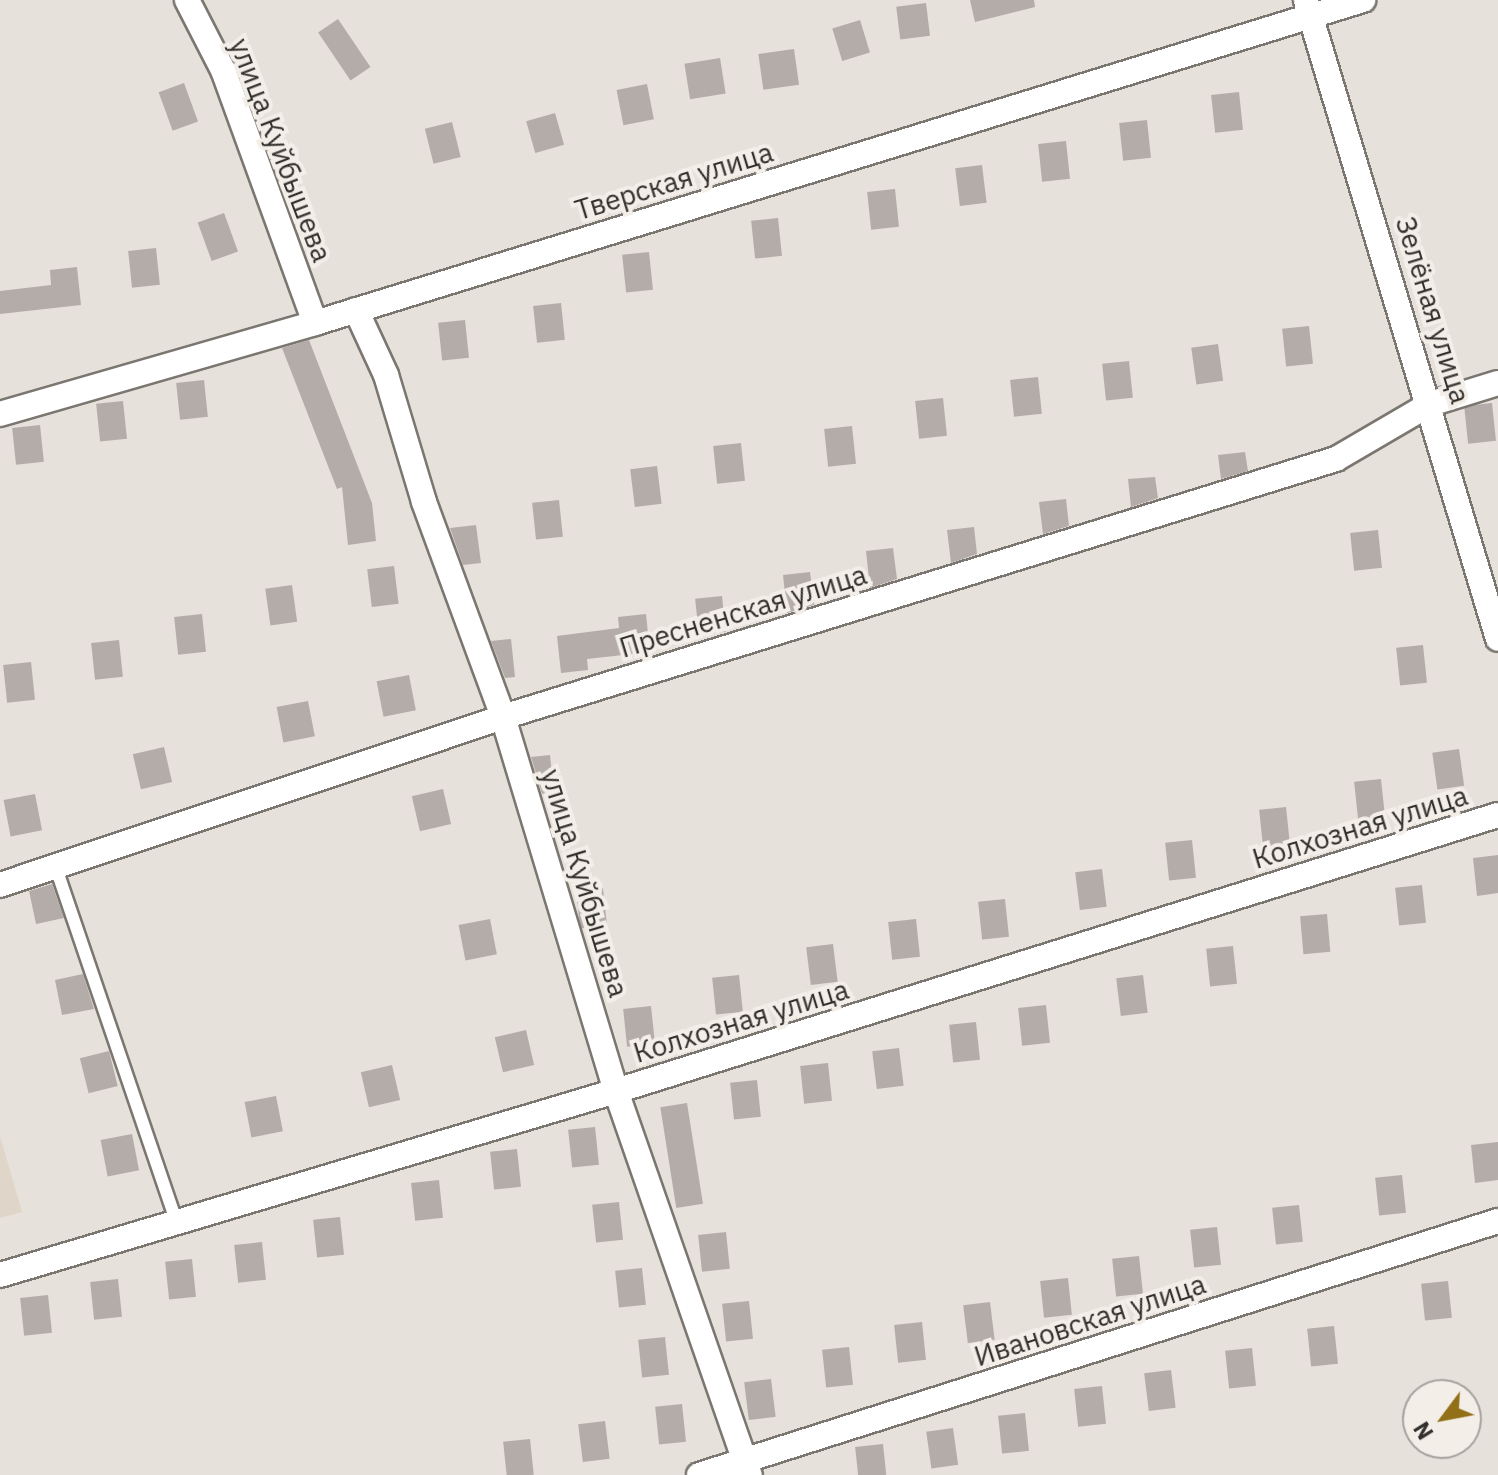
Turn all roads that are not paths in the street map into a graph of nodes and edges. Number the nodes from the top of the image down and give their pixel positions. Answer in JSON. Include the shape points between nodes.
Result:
{"nodes":[{"id":1,"x":187,"y":0,"type":"edge"},
{"id":2,"x":1363,"y":0,"type":"edge"},
{"id":3,"x":1309,"y":8,"type":"edge"},
{"id":4,"x":356,"y":310,"type":"junction"},
{"id":5,"x":315,"y":323,"type":"junction"},
{"id":6,"x":1498,"y":383,"type":"edge"},
{"id":7,"x":1430,"y":404,"type":"junction"},
{"id":8,"x":0,"y":414,"type":"edge"},
{"id":9,"x":1498,"y":639,"type":"edge"},
{"id":10,"x":503,"y":717,"type":"junction"},
{"id":11,"x":1498,"y":815,"type":"edge"},
{"id":12,"x":56,"y":868,"type":"junction"},
{"id":13,"x":0,"y":885,"type":"edge"},
{"id":14,"x":616,"y":1091,"type":"junction"},
{"id":15,"x":1498,"y":1221,"type":"edge"},
{"id":16,"x":177,"y":1224,"type":"junction"},
{"id":17,"x":0,"y":1275,"type":"edge"},
{"id":18,"x":748,"y":1468,"type":"edge"},
{"id":19,"x":699,"y":1475,"type":"edge"}],
"edges":[{"from":1,"to":5,"type":"street","name":"улица Куйбышева","via":[[223,70]]},
{"from":2,"to":3,"type":"street","name":"Тверская улица"},
{"from":3,"to":4,"type":"street","name":"Тверская улица"},
{"from":3,"to":7,"type":"street","name":"Зелёная улица"},
{"from":4,"to":5,"type":"street","name":"Тверская улица"},
{"from":4,"to":10,"type":"street","name":"улица Куйбышева","via":[[386,375],[424,502]]},
{"from":5,"to":8,"type":"street","name":"Тверская улица"},
{"from":6,"to":7,"type":"street","name":"Пресненская улица"},
{"from":7,"to":9,"type":"street","name":"Зелёная улица"},
{"from":7,"to":10,"type":"street","name":"Пресненская улица","via":[[1336,459]]},
{"from":10,"to":12,"type":"street","name":"Пресненская улица"},
{"from":10,"to":14,"type":"street","name":"улица Куйбышева"},
{"from":11,"to":14,"type":"street","name":"Колхозная улица"},
{"from":12,"to":13,"type":"street","name":"Пресненская улица"},
{"from":12,"to":16,"type":"lane"},
{"from":14,"to":16,"type":"street","name":"Колхозная улица"},
{"from":14,"to":18,"type":"street","name":"улица Куйбышева"},
{"from":15,"to":18,"type":"street","name":"Ивановская улица"},
{"from":16,"to":17,"type":"street","name":"Колхозная улица"},
{"from":18,"to":19,"type":"street","name":"Ивановская улица"}]}
